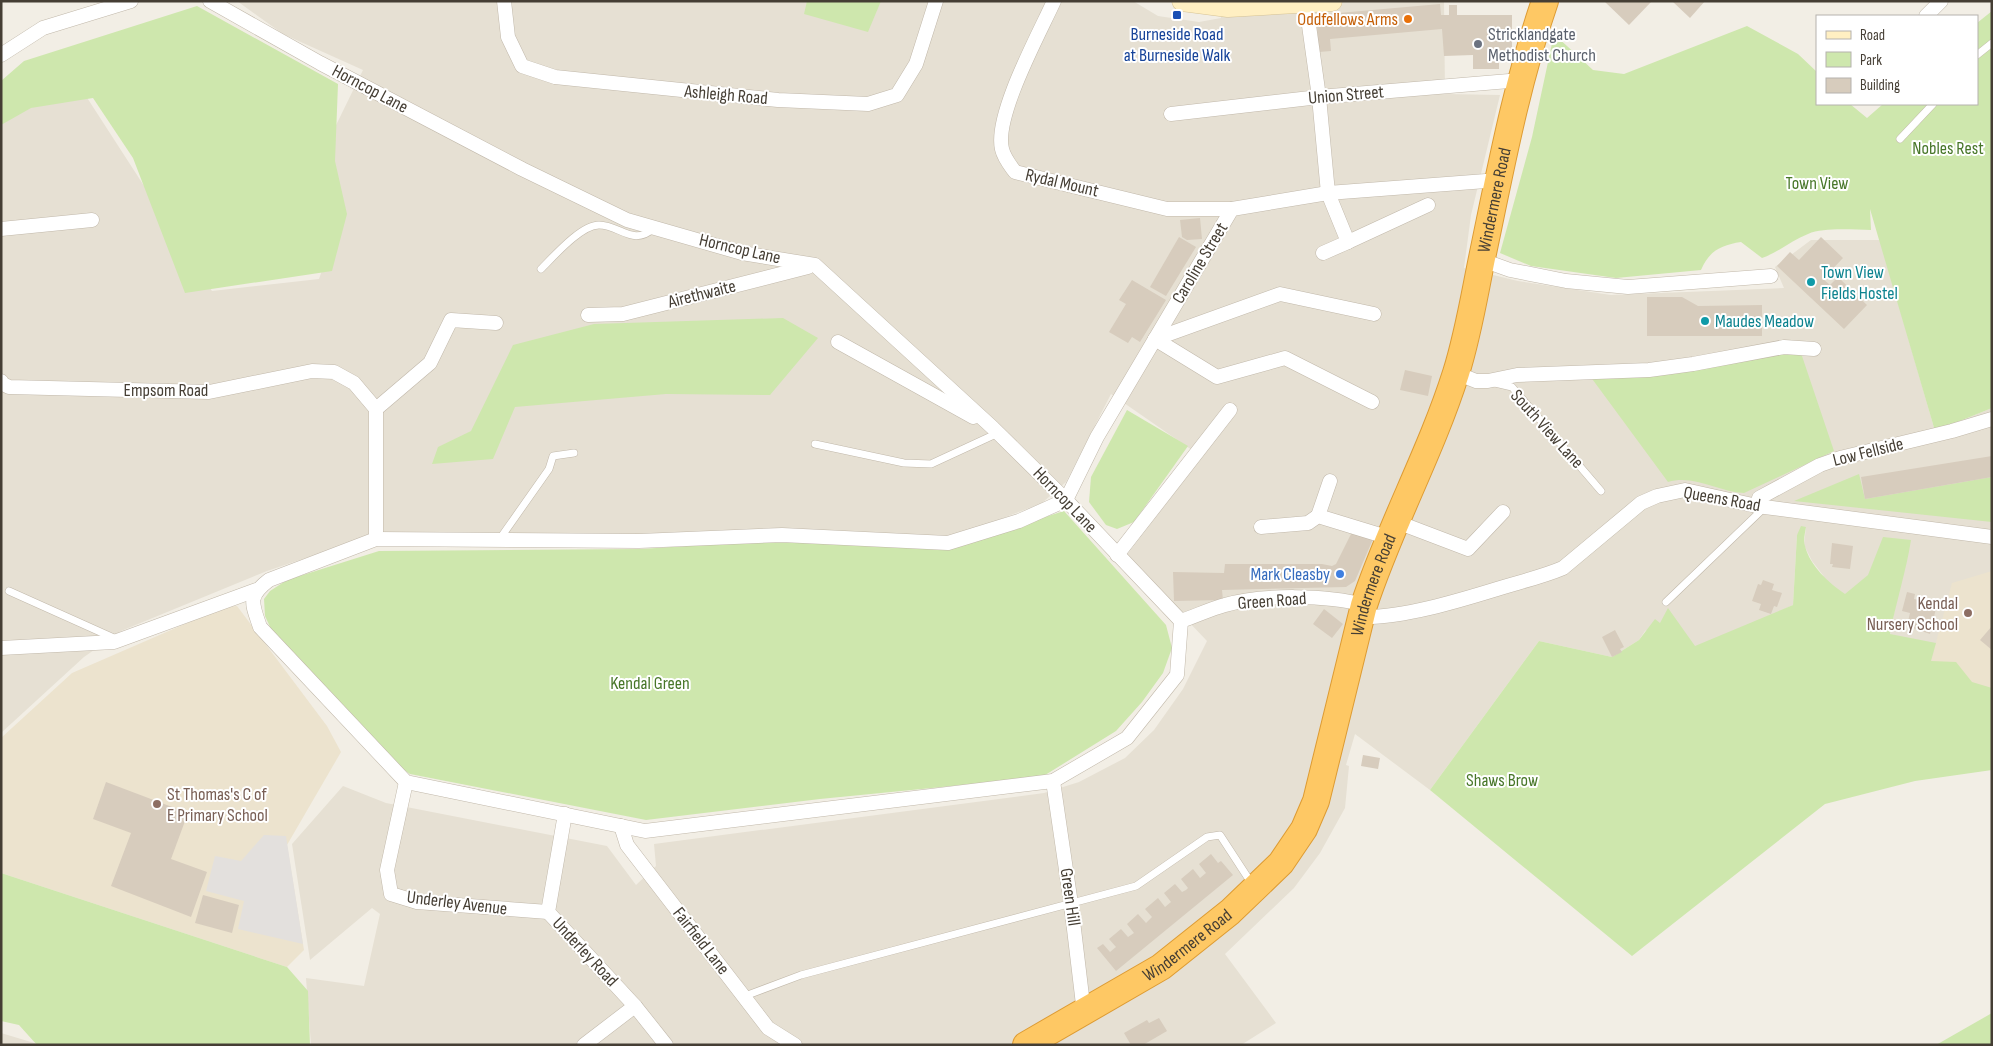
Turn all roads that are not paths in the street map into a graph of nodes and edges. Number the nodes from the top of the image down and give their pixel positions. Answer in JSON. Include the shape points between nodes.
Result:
{"nodes":[{"id":1,"x":131,"y":1,"type":"edge"},
{"id":2,"x":210,"y":1,"type":"edge"},
{"id":3,"x":504,"y":1,"type":"edge"},
{"id":4,"x":936,"y":1,"type":"edge"},
{"id":5,"x":1054,"y":1,"type":"edge"},
{"id":6,"x":1182,"y":1,"type":"edge"},
{"id":7,"x":1332,"y":1,"type":"edge"},
{"id":8,"x":1545,"y":1,"type":"edge"},
{"id":9,"x":1941,"y":1,"type":"edge"},
{"id":10,"x":1306,"y":4,"type":"junction"},
{"id":11,"x":1927,"y":15,"type":"edge"},
{"id":12,"x":1992,"y":43,"type":"edge"},
{"id":13,"x":1978,"y":54,"type":"edge"},
{"id":14,"x":1,"y":55,"type":"edge"},
{"id":15,"x":1521,"y":80,"type":"junction"},
{"id":16,"x":1319,"y":97,"type":"junction"},
{"id":17,"x":1931,"y":105,"type":"edge"},
{"id":18,"x":1171,"y":114,"type":"dead end"},
{"id":19,"x":1900,"y":139,"type":"dead end"},
{"id":20,"x":1499,"y":180,"type":"junction"},
{"id":21,"x":1328,"y":193,"type":"junction"},
{"id":22,"x":1428,"y":205,"type":"dead end"},
{"id":23,"x":1232,"y":209,"type":"junction"},
{"id":24,"x":92,"y":220,"type":"dead end"},
{"id":25,"x":654,"y":227,"type":"junction"},
{"id":26,"x":1,"y":230,"type":"edge"},
{"id":27,"x":1348,"y":242,"type":"junction"},
{"id":28,"x":1323,"y":253,"type":"dead end"},
{"id":29,"x":1482,"y":260,"type":"junction"},
{"id":30,"x":815,"y":265,"type":"junction"},
{"id":31,"x":541,"y":269,"type":"dead end"},
{"id":32,"x":1771,"y":276,"type":"dead end"},
{"id":33,"x":588,"y":314,"type":"dead end"},
{"id":34,"x":1374,"y":314,"type":"dead end"},
{"id":35,"x":496,"y":323,"type":"dead end"},
{"id":36,"x":1155,"y":339,"type":"junction"},
{"id":37,"x":838,"y":342,"type":"dead end"},
{"id":38,"x":1814,"y":349,"type":"dead end"},
{"id":39,"x":1456,"y":373,"type":"junction"},
{"id":40,"x":1,"y":381,"type":"edge"},
{"id":41,"x":1488,"y":381,"type":"junction"},
{"id":42,"x":1372,"y":402,"type":"dead end"},
{"id":43,"x":376,"y":409,"type":"junction"},
{"id":44,"x":1230,"y":410,"type":"dead end"},
{"id":45,"x":1992,"y":419,"type":"edge"},
{"id":46,"x":995,"y":430,"type":"junction"},
{"id":47,"x":815,"y":444,"type":"dead end"},
{"id":48,"x":574,"y":453,"type":"dead end"},
{"id":49,"x":1330,"y":481,"type":"dead end"},
{"id":50,"x":1601,"y":491,"type":"dead end"},
{"id":51,"x":1066,"y":500,"type":"junction"},
{"id":52,"x":1761,"y":507,"type":"junction"},
{"id":53,"x":1503,"y":512,"type":"dead end"},
{"id":54,"x":1318,"y":516,"type":"junction"},
{"id":55,"x":1261,"y":527,"type":"dead end"},
{"id":56,"x":1394,"y":530,"type":"junction"},
{"id":57,"x":1992,"y":537,"type":"edge"},
{"id":58,"x":376,"y":539,"type":"junction"},
{"id":59,"x":499,"y":540,"type":"junction"},
{"id":60,"x":1117,"y":555,"type":"junction"},
{"id":61,"x":256,"y":590,"type":"junction"},
{"id":62,"x":9,"y":591,"type":"dead end"},
{"id":63,"x":1666,"y":602,"type":"dead end"},
{"id":64,"x":1363,"y":611,"type":"junction"},
{"id":65,"x":1181,"y":620,"type":"junction"},
{"id":66,"x":119,"y":640,"type":"junction"},
{"id":67,"x":1,"y":648,"type":"edge"},
{"id":68,"x":1053,"y":781,"type":"junction"},
{"id":69,"x":406,"y":782,"type":"junction"},
{"id":70,"x":566,"y":814,"type":"junction"},
{"id":71,"x":621,"y":826,"type":"junction"},
{"id":72,"x":1256,"y":889,"type":"junction"},
{"id":73,"x":1071,"y":904,"type":"junction"},
{"id":74,"x":548,"y":912,"type":"junction"},
{"id":75,"x":744,"y":996,"type":"junction"},
{"id":76,"x":635,"y":1006,"type":"junction"},
{"id":77,"x":1084,"y":1013,"type":"junction"},
{"id":78,"x":584,"y":1045,"type":"edge"},
{"id":79,"x":666,"y":1045,"type":"edge"},
{"id":80,"x":795,"y":1045,"type":"edge"},
{"id":81,"x":1026,"y":1045,"type":"edge"}],
"edges":[{"from":1,"to":14,"type":"street","via":[[43,28]]},
{"from":2,"to":25,"type":"street","name":"Horncop Lane","via":[[522,169],[627,220]]},
{"from":3,"to":4,"type":"street","name":"Ashleigh Road","via":[[508,37],[522,66],[555,77],[700,93],[868,104],[897,95],[916,64]]},
{"from":5,"to":23,"type":"street","name":"Rydal Mount","via":[[1010,100],[1002,128],[1002,148],[1015,172],[1167,208]]},
{"from":6,"to":10,"type":"street","via":[[1228,7]]},
{"from":7,"to":10,"type":"street"},
{"from":8,"to":15,"type":"highway","name":"Windermere Road"},
{"from":9,"to":11,"type":"street"},
{"from":10,"to":16,"type":"street"},
{"from":12,"to":13,"type":"lane"},
{"from":15,"to":16,"type":"street","name":"Union Street"},
{"from":15,"to":20,"type":"highway","name":"Windermere Road"},
{"from":16,"to":18,"type":"street","name":"Union Street"},
{"from":16,"to":21,"type":"street"},
{"from":17,"to":19,"type":"lane"},
{"from":20,"to":21,"type":"street","name":"Caroline Street"},
{"from":20,"to":29,"type":"highway","name":"Windermere Road"},
{"from":21,"to":23,"type":"street","name":"Caroline Street"},
{"from":21,"to":27,"type":"street"},
{"from":22,"to":27,"type":"street"},
{"from":23,"to":36,"type":"street","name":"Caroline Street"},
{"from":24,"to":26,"type":"street"},
{"from":25,"to":30,"type":"street","name":"Horncop Lane","via":[[742,253]]},
{"from":25,"to":31,"type":"lane","via":[[647,234],[634,236],[600,225],[586,229]]},
{"from":27,"to":28,"type":"street"},
{"from":29,"to":32,"type":"street","via":[[1510,270],[1566,281],[1628,287]]},
{"from":29,"to":39,"type":"highway","name":"Windermere Road"},
{"from":30,"to":33,"type":"street","name":"Airethwaite","via":[[623,314]]},
{"from":30,"to":46,"type":"street","name":"Horncop Lane"},
{"from":34,"to":36,"type":"street","via":[[1280,294]]},
{"from":35,"to":43,"type":"street","via":[[451,320],[430,364]]},
{"from":36,"to":42,"type":"street","via":[[1217,377],[1285,358]]},
{"from":36,"to":51,"type":"street","name":"Caroline Street","via":[[1097,437]]},
{"from":37,"to":46,"type":"street"},
{"from":38,"to":41,"type":"street","via":[[1784,347],[1650,370],[1517,375]]},
{"from":39,"to":41,"type":"street","name":"South View Lane","via":[[1476,381]]},
{"from":39,"to":56,"type":"highway","name":"Windermere Road"},
{"from":40,"to":43,"type":"street","name":"Empsom Road","via":[[9,387],[209,392],[312,371],[334,372],[354,383]]},
{"from":41,"to":50,"type":"lane","name":"South View Lane","via":[[1512,386]]},
{"from":43,"to":58,"type":"street"},
{"from":44,"to":60,"type":"street"},
{"from":45,"to":52,"type":"street","name":"Low Fellside","via":[[1820,465],[1759,498]]},
{"from":46,"to":47,"type":"lane","via":[[931,464],[904,463]]},
{"from":46,"to":51,"type":"street","name":"Horncop Lane"},
{"from":48,"to":59,"type":"lane","via":[[553,456],[549,469]]},
{"from":49,"to":54,"type":"street"},
{"from":51,"to":59,"type":"street","via":[[1019,521],[948,543],[782,535],[639,541]]},
{"from":51,"to":60,"type":"street","name":"Horncop Lane"},
{"from":52,"to":57,"type":"street","name":"Queens Road"},
{"from":52,"to":63,"type":"lane"},
{"from":52,"to":64,"type":"street","name":"Queens Road","via":[[1685,490],[1657,496],[1625,514],[1563,568],[1549,574],[1472,597],[1381,616]]},
{"from":53,"to":56,"type":"street","via":[[1468,549]]},
{"from":54,"to":55,"type":"street","via":[[1308,523]]},
{"from":54,"to":56,"type":"street"},
{"from":56,"to":64,"type":"highway","name":"Windermere Road"},
{"from":58,"to":59,"type":"street"},
{"from":58,"to":61,"type":"street","via":[[269,580]]},
{"from":60,"to":65,"type":"street","name":"Horncop Lane"},
{"from":61,"to":66,"type":"street"},
{"from":61,"to":69,"type":"street","via":[[252,605],[260,627]]},
{"from":62,"to":66,"type":"lane"},
{"from":64,"to":65,"type":"street","name":"Green Road","via":[[1324,598],[1266,599],[1225,605]]},
{"from":64,"to":72,"type":"highway","name":"Windermere Road","via":[[1316,801],[1293,847]]},
{"from":65,"to":68,"type":"street","via":[[1177,675],[1134,730],[1127,738]]},
{"from":66,"to":67,"type":"street"},
{"from":68,"to":71,"type":"street","via":[[646,831]]},
{"from":68,"to":73,"type":"street","name":"Green Hill"},
{"from":69,"to":70,"type":"street"},
{"from":69,"to":74,"type":"street","name":"Underley Avenue","via":[[387,870],[390,894],[417,902]]},
{"from":70,"to":71,"type":"street"},
{"from":70,"to":74,"type":"street","name":"Underley Road"},
{"from":71,"to":75,"type":"street","name":"Fairfield Lane","via":[[627,845]]},
{"from":72,"to":73,"type":"lane","via":[[1220,835],[1207,837],[1136,886]]},
{"from":72,"to":77,"type":"highway","name":"Windermere Road","via":[[1161,966]]},
{"from":73,"to":75,"type":"lane","via":[[801,976]]},
{"from":73,"to":77,"type":"street","name":"Green Hill"},
{"from":74,"to":76,"type":"street","name":"Underley Road"},
{"from":75,"to":80,"type":"street","name":"Fairfield Lane","via":[[768,1028]]},
{"from":76,"to":78,"type":"street"},
{"from":76,"to":79,"type":"street","name":"Underley Road"},
{"from":77,"to":81,"type":"highway","name":"Windermere Road"}]}
